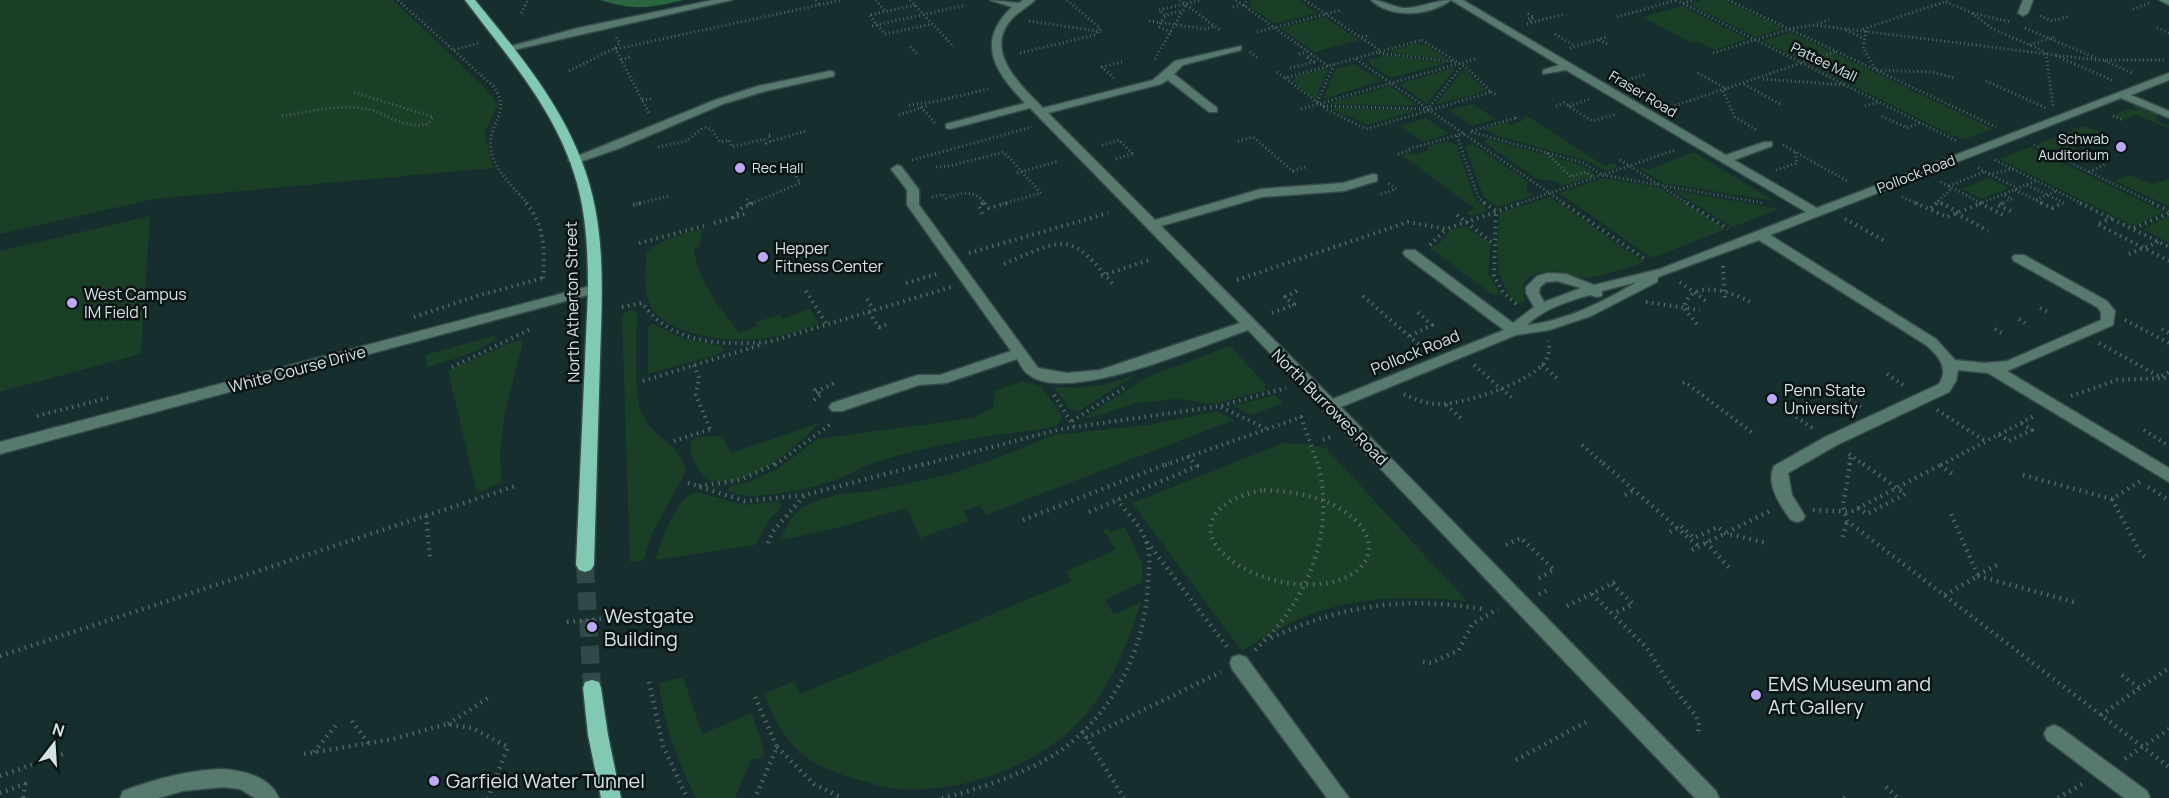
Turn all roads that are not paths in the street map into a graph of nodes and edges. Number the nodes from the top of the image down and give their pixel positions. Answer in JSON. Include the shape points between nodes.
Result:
{"nodes":[{"id":1,"x":470,"y":0,"type":"edge"},
{"id":2,"x":727,"y":0,"type":"edge"},
{"id":3,"x":995,"y":0,"type":"edge"},
{"id":4,"x":1376,"y":0,"type":"edge"},
{"id":5,"x":1446,"y":0,"type":"edge"},
{"id":6,"x":1456,"y":0,"type":"edge"},
{"id":7,"x":2028,"y":0,"type":"edge"},
{"id":8,"x":2163,"y":0,"type":"edge"},
{"id":9,"x":1425,"y":2,"type":"edge"},
{"id":10,"x":2169,"y":2,"type":"edge"},
{"id":11,"x":1024,"y":3,"type":"edge"},
{"id":12,"x":2024,"y":13,"type":"dead end"},
{"id":13,"x":509,"y":48,"type":"junction"},
{"id":14,"x":1237,"y":48,"type":"dead end"},
{"id":15,"x":1568,"y":66,"type":"junction"},
{"id":16,"x":1546,"y":72,"type":"dead end"},
{"id":17,"x":830,"y":74,"type":"dead end"},
{"id":18,"x":1168,"y":74,"type":"junction"},
{"id":19,"x":2168,"y":77,"type":"edge"},
{"id":20,"x":2122,"y":89,"type":"junction"},
{"id":21,"x":1037,"y":108,"type":"junction"},
{"id":22,"x":1213,"y":110,"type":"dead end"},
{"id":23,"x":2169,"y":115,"type":"edge"},
{"id":24,"x":950,"y":126,"type":"dead end"},
{"id":25,"x":1770,"y":140,"type":"road end"},
{"id":26,"x":1724,"y":159,"type":"junction"},
{"id":27,"x":574,"y":160,"type":"junction"},
{"id":28,"x":900,"y":165,"type":"road end"},
{"id":29,"x":1373,"y":178,"type":"dead end"},
{"id":30,"x":1816,"y":213,"type":"junction"},
{"id":31,"x":1152,"y":225,"type":"junction"},
{"id":32,"x":1760,"y":234,"type":"junction"},
{"id":33,"x":1410,"y":254,"type":"dead end"},
{"id":34,"x":2019,"y":258,"type":"dead end"},
{"id":35,"x":1664,"y":272,"type":"junction"},
{"id":36,"x":594,"y":289,"type":"junction"},
{"id":37,"x":1592,"y":289,"type":"junction"},
{"id":38,"x":1609,"y":302,"type":"junction"},
{"id":39,"x":1542,"y":309,"type":"junction"},
{"id":40,"x":1249,"y":325,"type":"junction"},
{"id":41,"x":1514,"y":331,"type":"junction"},
{"id":42,"x":1020,"y":353,"type":"junction"},
{"id":43,"x":1949,"y":364,"type":"junction"},
{"id":44,"x":1991,"y":368,"type":"junction"},
{"id":45,"x":1330,"y":406,"type":"junction"},
{"id":46,"x":837,"y":407,"type":"road end"},
{"id":47,"x":0,"y":448,"type":"edge"},
{"id":48,"x":2169,"y":476,"type":"edge"},
{"id":49,"x":1797,"y":516,"type":"dead end"},
{"id":50,"x":585,"y":565,"type":"tunnel mouth"},
{"id":51,"x":1239,"y":663,"type":"road end"},
{"id":52,"x":592,"y":688,"type":"tunnel mouth"},
{"id":53,"x":2054,"y":734,"type":"dead end"},
{"id":54,"x":130,"y":798,"type":"edge"},
{"id":55,"x":269,"y":798,"type":"edge"},
{"id":56,"x":611,"y":798,"type":"edge"},
{"id":57,"x":1338,"y":798,"type":"edge"},
{"id":58,"x":1709,"y":798,"type":"edge"},
{"id":59,"x":2140,"y":798,"type":"edge"}],
"edges":[{"from":1,"to":13,"type":"main road","name":"North Atherton Street"},
{"from":2,"to":13,"type":"street"},
{"from":3,"to":11,"type":"street"},
{"from":4,"to":9,"type":"street","via":[[1401,12]]},
{"from":5,"to":9,"type":"street"},
{"from":6,"to":15,"type":"street","name":"Fraser Road"},
{"from":7,"to":12,"type":"street"},
{"from":8,"to":10,"type":"street"},
{"from":11,"to":21,"type":"street","name":"North Burrowes Road","via":[[999,30],[995,52],[1001,69]]},
{"from":13,"to":27,"type":"main road","name":"North Atherton Street","via":[[558,124]]},
{"from":14,"to":18,"type":"street","via":[[1179,63]]},
{"from":15,"to":16,"type":"street"},
{"from":15,"to":26,"type":"street","name":"Fraser Road"},
{"from":17,"to":27,"type":"street","via":[[740,95]]},
{"from":18,"to":21,"type":"street","via":[[1139,87]]},
{"from":18,"to":22,"type":"street"},
{"from":19,"to":20,"type":"street","name":"Pollock Road"},
{"from":20,"to":23,"type":"street"},
{"from":20,"to":30,"type":"street","name":"Pollock Road"},
{"from":21,"to":24,"type":"street"},
{"from":21,"to":31,"type":"street","name":"North Burrowes Road"},
{"from":25,"to":26,"type":"street"},
{"from":26,"to":30,"type":"street","name":"Fraser Road"},
{"from":27,"to":36,"type":"main road","name":"North Atherton Street","via":[[590,209]]},
{"from":28,"to":42,"type":"street","via":[[913,190],[913,205]]},
{"from":29,"to":31,"type":"street","via":[[1344,187],[1261,193]]},
{"from":30,"to":32,"type":"street","name":"Pollock Road"},
{"from":31,"to":40,"type":"street","name":"North Burrowes Road"},
{"from":32,"to":35,"type":"street","name":"Pollock Road"},
{"from":32,"to":43,"type":"street","via":[[1931,342]]},
{"from":33,"to":41,"type":"street"},
{"from":34,"to":44,"type":"street","via":[[2102,304],[2109,315],[2108,322],[2009,366]]},
{"from":35,"to":37,"type":"street","name":"Pollock Road"},
{"from":35,"to":38,"type":"street","name":"Pollock Road"},
{"from":36,"to":47,"type":"street","name":"White Course Drive"},
{"from":36,"to":50,"type":"main road","name":"North Atherton Street"},
{"from":37,"to":38,"type":"street"},
{"from":37,"to":39,"type":"street","name":"Pollock Road"},
{"from":37,"to":39,"type":"street","via":[[1565,278],[1540,279],[1532,290]]},
{"from":38,"to":41,"type":"street","name":"Pollock Road","via":[[1536,329]]},
{"from":39,"to":41,"type":"street","name":"Pollock Road"},
{"from":40,"to":42,"type":"street","via":[[1084,378],[1047,377],[1034,371]]},
{"from":40,"to":45,"type":"street","name":"North Burrowes Road"},
{"from":41,"to":45,"type":"street","name":"Pollock Road"},
{"from":42,"to":46,"type":"street","via":[[941,380],[918,380]]},
{"from":43,"to":44,"type":"street"},
{"from":43,"to":49,"type":"street","via":[[1950,380],[1944,388],[1831,441],[1780,470],[1779,486]]},
{"from":44,"to":48,"type":"street"},
{"from":45,"to":58,"type":"street","name":"North Burrowes Road"},
{"from":51,"to":57,"type":"street"},
{"from":52,"to":56,"type":"main road"},
{"from":53,"to":59,"type":"street"},
{"from":54,"to":55,"type":"street","via":[[169,785],[221,778],[244,781],[263,790]]}]}
